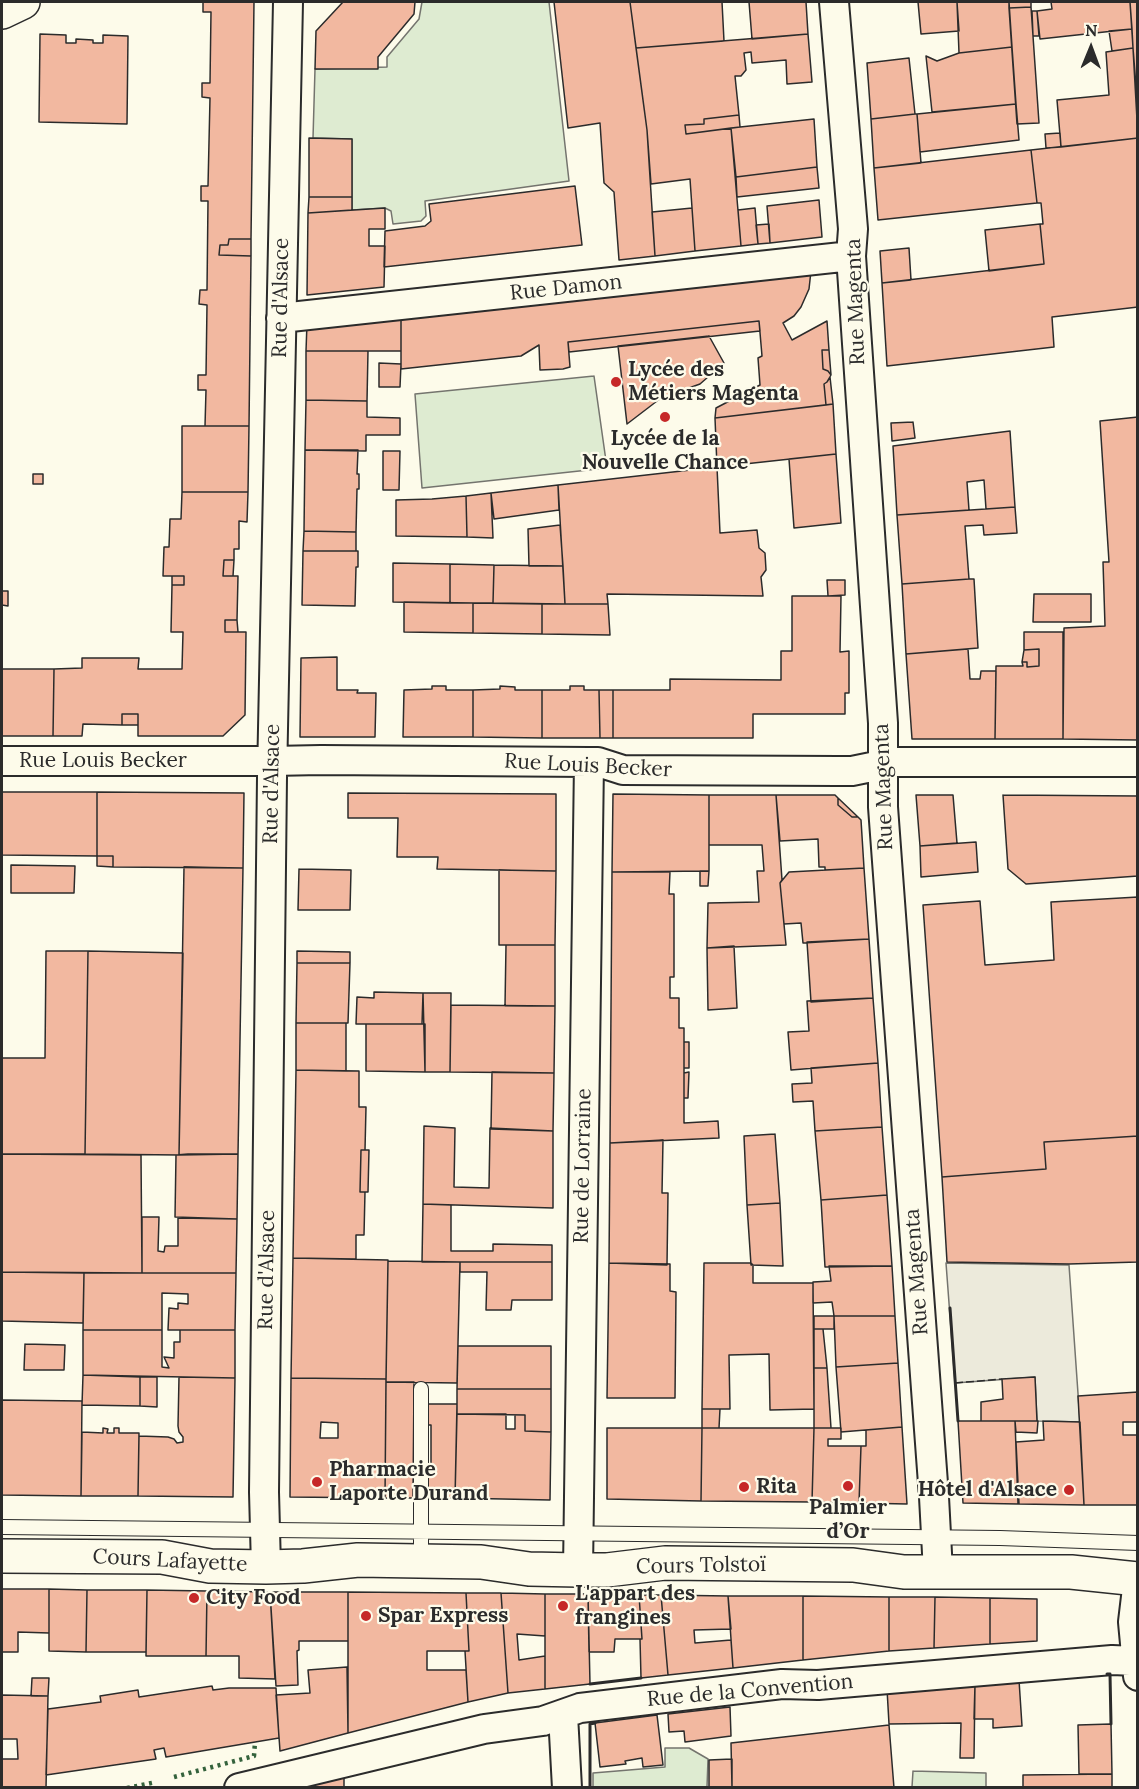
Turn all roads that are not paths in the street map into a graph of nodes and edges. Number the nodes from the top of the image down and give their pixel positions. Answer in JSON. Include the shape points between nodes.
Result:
{"nodes":[{"id":1,"x":23,"y":2,"type":"edge"},
{"id":2,"x":288,"y":2,"type":"edge"},
{"id":3,"x":834,"y":2,"type":"edge"},
{"id":4,"x":2,"y":12,"type":"edge"},
{"id":5,"x":851,"y":256,"type":"junction"},
{"id":6,"x":281,"y":318,"type":"junction"},
{"id":7,"x":2,"y":760,"type":"edge"},
{"id":8,"x":272,"y":761,"type":"junction"},
{"id":9,"x":589,"y":762,"type":"junction"},
{"id":10,"x":1137,"y":762,"type":"edge"},
{"id":11,"x":882,"y":765,"type":"junction"},
{"id":12,"x":420,"y":1389,"type":"dead end"},
{"id":13,"x":2,"y":1527,"type":"edge"},
{"id":14,"x":264,"y":1528,"type":"junction"},
{"id":15,"x":578,"y":1534,"type":"junction"},
{"id":16,"x":936,"y":1537,"type":"junction"},
{"id":17,"x":1137,"y":1543,"type":"edge"},
{"id":18,"x":421,"y":1546,"type":"junction"},
{"id":19,"x":2,"y":1556,"type":"edge"},
{"id":20,"x":266,"y":1567,"type":"junction"},
{"id":21,"x":578,"y":1570,"type":"junction"},
{"id":22,"x":938,"y":1572,"type":"junction"},
{"id":23,"x":1137,"y":1580,"type":"edge"},
{"id":24,"x":1137,"y":1669,"type":"edge"},
{"id":25,"x":563,"y":1715,"type":"junction"},
{"id":26,"x":239,"y":1788,"type":"edge"},
{"id":27,"x":567,"y":1788,"type":"edge"}],
"edges":[{"from":1,"to":4,"type":"main road"},
{"from":2,"to":6,"type":"street","name":"Rue d'Alsace"},
{"from":3,"to":5,"type":"street","name":"Rue Magenta","via":[[853,230]]},
{"from":5,"to":6,"type":"street","name":"Rue Damon"},
{"from":5,"to":11,"type":"street","name":"Rue Magenta","via":[[883,723]]},
{"from":6,"to":8,"type":"street","name":"Rue d'Alsace"},
{"from":7,"to":8,"type":"street","name":"Rue Louis Becker"},
{"from":8,"to":9,"type":"street","name":"Rue Louis Becker"},
{"from":8,"to":14,"type":"street","name":"Rue d'Alsace"},
{"from":9,"to":11,"type":"street","name":"Rue Louis Becker","via":[[623,770],[852,771]]},
{"from":9,"to":15,"type":"street","name":"Rue de Lorraine"},
{"from":10,"to":11,"type":"street","name":"Rue Louis Becker"},
{"from":11,"to":16,"type":"street","name":"Rue Magenta"},
{"from":12,"to":18,"type":"lane"},
{"from":13,"to":14,"type":"lane"},
{"from":14,"to":18,"type":"lane"},
{"from":14,"to":20,"type":"street","name":"Rue d'Alsace"},
{"from":15,"to":16,"type":"lane"},
{"from":15,"to":18,"type":"lane"},
{"from":15,"to":21,"type":"street","name":"Rue de Lorraine"},
{"from":16,"to":17,"type":"lane"},
{"from":16,"to":22,"type":"street","name":"Rue Magenta"},
{"from":18,"to":20,"type":"main road","name":"Cours Tolstoï","via":[[358,1560]]},
{"from":18,"to":21,"type":"main road","name":"Cours Tolstoï","via":[[481,1562],[529,1569]]},
{"from":19,"to":20,"type":"main road","name":"Cours Lafayette","via":[[162,1557],[210,1566]]},
{"from":21,"to":22,"type":"main road","name":"Cours Tolstoï","via":[[665,1563],[852,1565]]},
{"from":22,"to":23,"type":"main road","name":"Cours Tolstoï","via":[[1071,1572]]},
{"from":23,"to":24,"type":"street","via":[[1133,1622]]},
{"from":24,"to":25,"type":"street","name":"Rue de la Convention","via":[[1112,1660],[818,1685],[782,1684],[580,1708]]},
{"from":25,"to":26,"type":"street","name":"Rue de la Convention","via":[[484,1729]]},
{"from":25,"to":27,"type":"street"}]}
